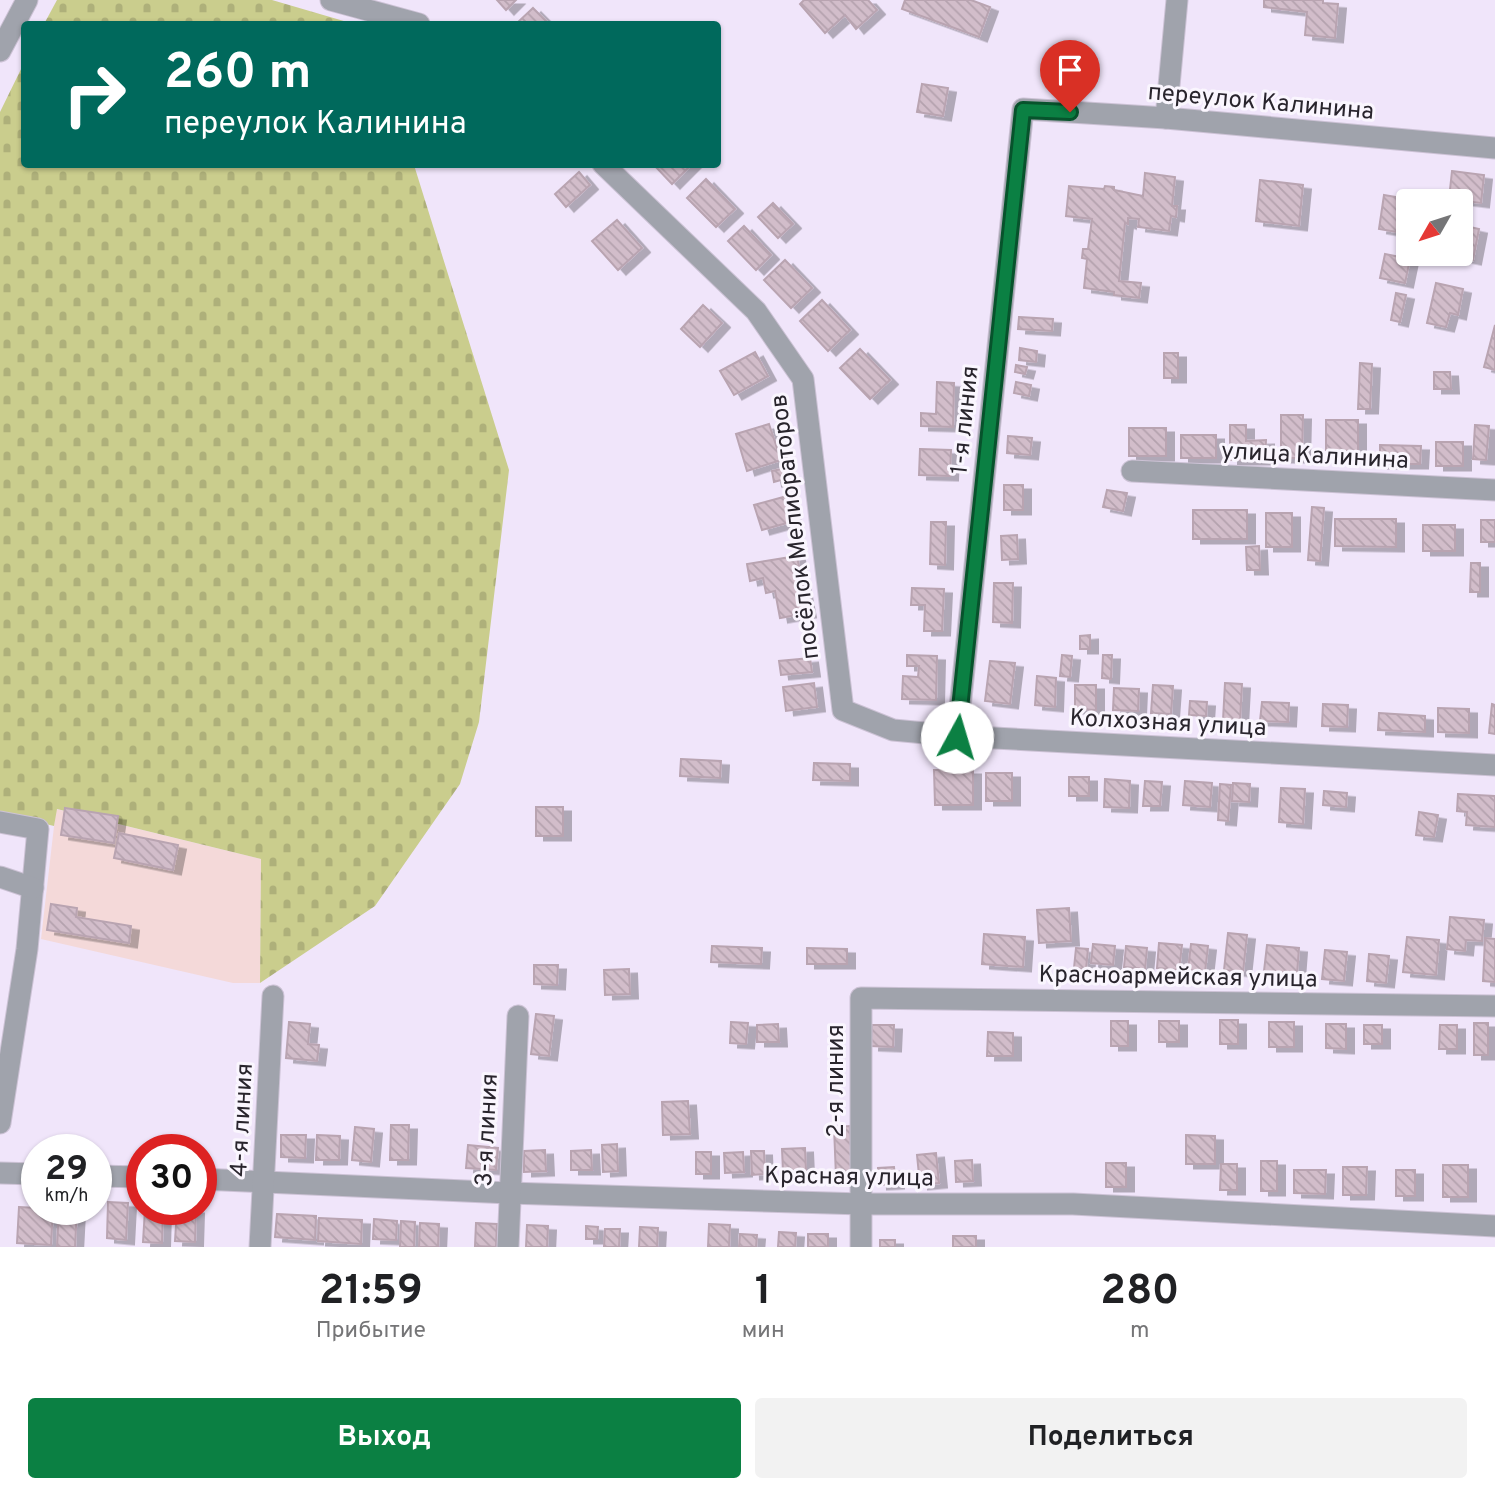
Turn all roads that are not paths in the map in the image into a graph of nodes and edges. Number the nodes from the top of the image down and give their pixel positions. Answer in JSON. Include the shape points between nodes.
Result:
{"nodes":[{"id":1,"x":27,"y":0,"type":"edge"},
{"id":2,"x":331,"y":0,"type":"edge"},
{"id":3,"x":1177,"y":0,"type":"edge"},
{"id":4,"x":408,"y":21,"type":"edge"},
{"id":5,"x":0,"y":51,"type":"edge"},
{"id":6,"x":1023,"y":110,"type":"joint"},
{"id":7,"x":1166,"y":118,"type":"junction"},
{"id":8,"x":1495,"y":148,"type":"edge"},
{"id":9,"x":607,"y":168,"type":"edge"},
{"id":10,"x":1132,"y":471,"type":"dead end"},
{"id":11,"x":1495,"y":491,"type":"edge"},
{"id":12,"x":843,"y":710,"type":"joint"},
{"id":13,"x":957,"y":737,"type":"junction"},
{"id":14,"x":1495,"y":765,"type":"edge"},
{"id":15,"x":0,"y":822,"type":"edge"},
{"id":16,"x":0,"y":877,"type":"edge"},
{"id":17,"x":33,"y":888,"type":"junction"},
{"id":18,"x":273,"y":996,"type":"dead end"},
{"id":19,"x":861,"y":998,"type":"joint"},
{"id":20,"x":1495,"y":1006,"type":"edge"},
{"id":21,"x":518,"y":1016,"type":"dead end"},
{"id":22,"x":0,"y":1122,"type":"edge"},
{"id":23,"x":0,"y":1172,"type":"edge"},
{"id":24,"x":21,"y":1173,"type":"edge"},
{"id":25,"x":217,"y":1180,"type":"edge"},
{"id":26,"x":264,"y":1181,"type":"junction"},
{"id":27,"x":509,"y":1193,"type":"junction"},
{"id":28,"x":862,"y":1204,"type":"junction"},
{"id":29,"x":1495,"y":1226,"type":"edge"},
{"id":30,"x":261,"y":1247,"type":"edge"},
{"id":31,"x":508,"y":1247,"type":"edge"},
{"id":32,"x":861,"y":1247,"type":"edge"}],
"edges":[{"from":1,"to":5,"type":"street"},
{"from":2,"to":4,"type":"street"},
{"from":3,"to":7,"type":"street"},
{"from":6,"to":7,"type":"street","name":"переулок Калинина"},
{"from":6,"to":13,"type":"street","name":"1-я линия"},
{"from":7,"to":8,"type":"street","name":"переулок Калинина"},
{"from":9,"to":12,"type":"street","name":"посёлок Мелиораторов","via":[[756,311],[803,379]]},
{"from":10,"to":11,"type":"street","name":"улица Калинина"},
{"from":12,"to":13,"type":"street","name":"Колхозная улица","via":[[893,730]]},
{"from":13,"to":14,"type":"street","name":"Колхозная улица"},
{"from":15,"to":17,"type":"street","via":[[38,830]]},
{"from":16,"to":17,"type":"street"},
{"from":17,"to":22,"type":"street"},
{"from":18,"to":26,"type":"street","name":"4-я линия"},
{"from":19,"to":20,"type":"street","name":"Красноармейская улица"},
{"from":19,"to":28,"type":"street","name":"2-я линия"},
{"from":21,"to":27,"type":"street","name":"3-я линия"},
{"from":23,"to":24,"type":"street"},
{"from":25,"to":26,"type":"street","name":"Красная улица"},
{"from":26,"to":27,"type":"street","name":"Красная улица"},
{"from":26,"to":30,"type":"street","name":"4-я линия"},
{"from":27,"to":28,"type":"street","name":"Красная улица"},
{"from":27,"to":31,"type":"street","name":"3-я линия"},
{"from":28,"to":29,"type":"street","name":"Красная улица","via":[[1073,1204]]},
{"from":28,"to":32,"type":"street","name":"2-я линия"}]}
